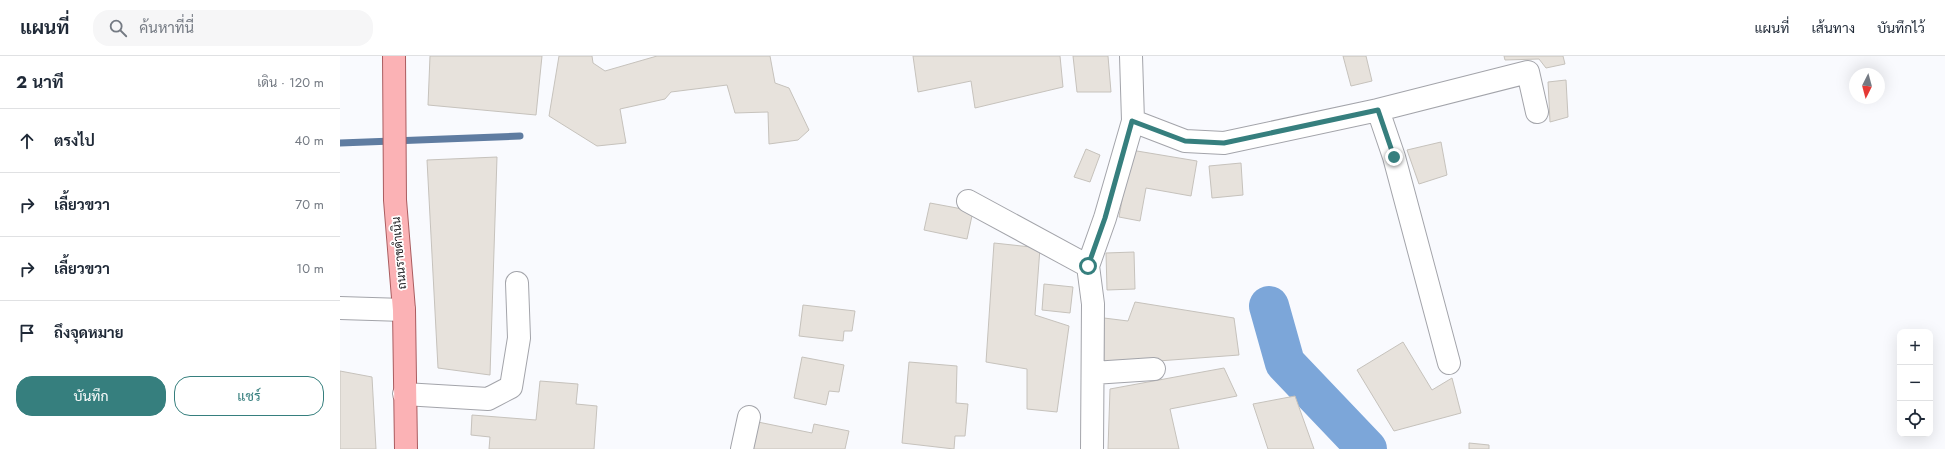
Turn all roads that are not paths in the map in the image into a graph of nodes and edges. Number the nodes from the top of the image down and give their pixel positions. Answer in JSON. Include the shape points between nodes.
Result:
{"nodes":[{"id":1,"x":394,"y":56,"type":"edge"},
{"id":2,"x":1131,"y":56,"type":"edge"},
{"id":3,"x":1378,"y":110,"type":"junction"},
{"id":4,"x":1537,"y":112,"type":"dead end"},
{"id":5,"x":1132,"y":121,"type":"junction"},
{"id":6,"x":968,"y":201,"type":"dead end"},
{"id":7,"x":1088,"y":266,"type":"junction"},
{"id":8,"x":517,"y":283,"type":"dead end"},
{"id":9,"x":340,"y":308,"type":"edge"},
{"id":10,"x":404,"y":310,"type":"junction"},
{"id":11,"x":1449,"y":363,"type":"dead end"},
{"id":12,"x":1154,"y":369,"type":"dead end"},
{"id":13,"x":1093,"y":373,"type":"junction"},
{"id":14,"x":404,"y":394,"type":"junction"},
{"id":15,"x":749,"y":417,"type":"dead end"},
{"id":16,"x":406,"y":449,"type":"edge"},
{"id":17,"x":742,"y":449,"type":"edge"},
{"id":18,"x":1092,"y":449,"type":"edge"}],
"edges":[{"from":1,"to":10,"type":"main road","name":"ถนนราขดำเนิน","via":[[394,200]]},
{"from":2,"to":5,"type":"street"},
{"from":3,"to":4,"type":"street","via":[[1528,72]]},
{"from":3,"to":5,"type":"street","via":[[1224,143],[1185,141]]},
{"from":3,"to":11,"type":"street","via":[[1394,157]]},
{"from":5,"to":7,"type":"street","via":[[1105,218]]},
{"from":6,"to":7,"type":"street"},
{"from":7,"to":13,"type":"street","via":[[1093,304]]},
{"from":8,"to":14,"type":"street","via":[[519,338],[511,387],[488,399]]},
{"from":9,"to":10,"type":"street"},
{"from":10,"to":14,"type":"main road","name":"ถนนราขดำเนิน"},
{"from":12,"to":13,"type":"street"},
{"from":13,"to":18,"type":"street"},
{"from":14,"to":16,"type":"main road","name":"ถนนราขดำเนิน"},
{"from":15,"to":17,"type":"street"}]}
